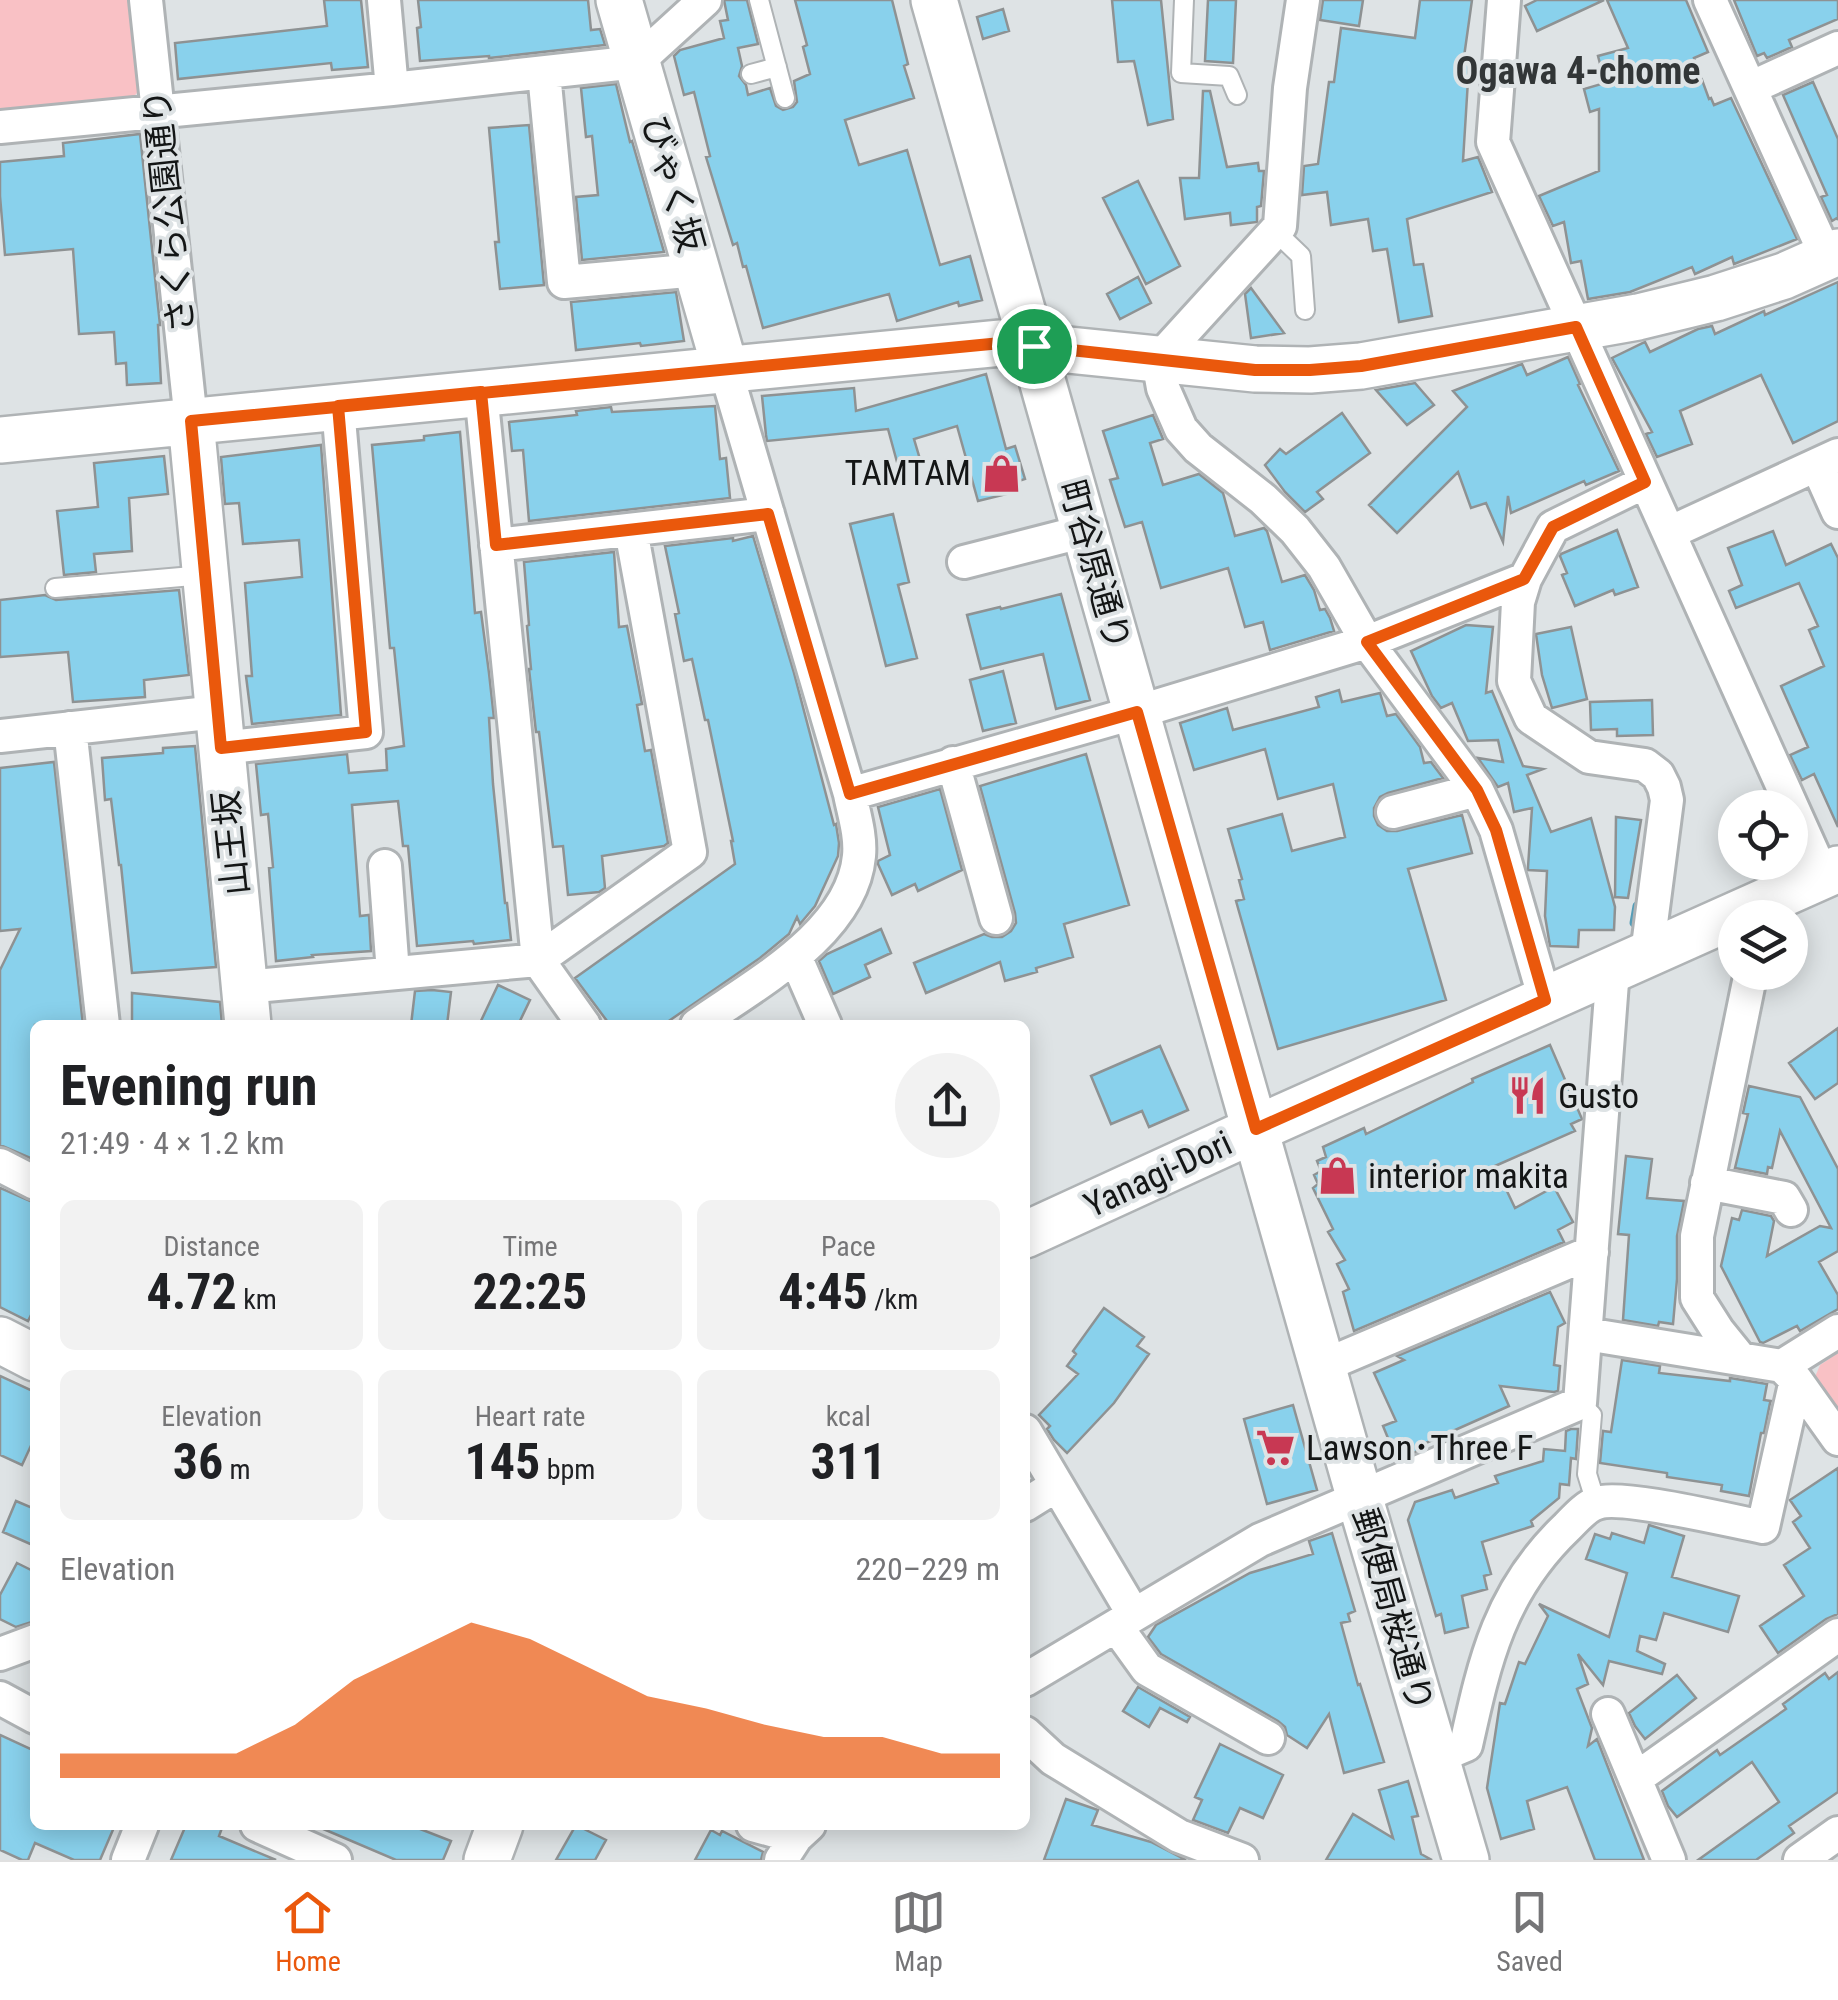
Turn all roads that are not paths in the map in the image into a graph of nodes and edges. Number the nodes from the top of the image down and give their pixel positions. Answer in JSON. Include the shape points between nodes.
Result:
{"nodes":[{"id":1,"x":146,"y":0,"type":"edge"},
{"id":2,"x":384,"y":0,"type":"edge"},
{"id":3,"x":619,"y":0,"type":"edge"},
{"id":4,"x":706,"y":0,"type":"edge"},
{"id":5,"x":759,"y":0,"type":"edge"},
{"id":6,"x":934,"y":0,"type":"edge"},
{"id":7,"x":1184,"y":0,"type":"edge"},
{"id":8,"x":1303,"y":0,"type":"edge"},
{"id":9,"x":1504,"y":0,"type":"edge"},
{"id":10,"x":1710,"y":0,"type":"edge"},
{"id":11,"x":1838,"y":48,"type":"edge"},
{"id":12,"x":637,"y":62,"type":"junction"},
{"id":13,"x":777,"y":67,"type":"junction"},
{"id":14,"x":544,"y":72,"type":"junction"},
{"id":15,"x":751,"y":74,"type":"dead end"},
{"id":16,"x":1750,"y":88,"type":"junction"},
{"id":17,"x":392,"y":89,"type":"junction"},
{"id":18,"x":1236,"y":95,"type":"dead end"},
{"id":19,"x":785,"y":98,"type":"dead end"},
{"id":20,"x":158,"y":112,"type":"junction"},
{"id":21,"x":0,"y":127,"type":"edge"},
{"id":22,"x":1276,"y":232,"type":"junction"},
{"id":23,"x":1832,"y":255,"type":"edge"},
{"id":24,"x":698,"y":270,"type":"junction"},
{"id":25,"x":1305,"y":310,"type":"dead end"},
{"id":26,"x":1576,"y":327,"type":"junction"},
{"id":27,"x":1034,"y":346,"type":"junction"},
{"id":28,"x":1158,"y":360,"type":"junction"},
{"id":29,"x":726,"y":368,"type":"junction"},
{"id":30,"x":481,"y":392,"type":"junction"},
{"id":31,"x":338,"y":406,"type":"junction"},
{"id":32,"x":191,"y":421,"type":"junction"},
{"id":33,"x":0,"y":440,"type":"edge"},
{"id":34,"x":1828,"y":460,"type":"edge"},
{"id":35,"x":1645,"y":482,"type":"junction"},
{"id":36,"x":1838,"y":512,"type":"edge"},
{"id":37,"x":768,"y":514,"type":"junction"},
{"id":38,"x":631,"y":530,"type":"junction"},
{"id":39,"x":1085,"y":531,"type":"junction"},
{"id":40,"x":1669,"y":533,"type":"junction"},
{"id":41,"x":496,"y":545,"type":"junction"},
{"id":42,"x":964,"y":562,"type":"dead end"},
{"id":43,"x":205,"y":574,"type":"junction"},
{"id":44,"x":1524,"y":579,"type":"junction"},
{"id":45,"x":55,"y":588,"type":"dead end"},
{"id":46,"x":1367,"y":642,"type":"junction"},
{"id":47,"x":1137,"y":712,"type":"junction"},
{"id":48,"x":70,"y":728,"type":"junction"},
{"id":49,"x":219,"y":730,"type":"junction"},
{"id":50,"x":0,"y":736,"type":"edge"},
{"id":51,"x":954,"y":763,"type":"junction"},
{"id":52,"x":1477,"y":790,"type":"junction"},
{"id":53,"x":850,"y":794,"type":"junction"},
{"id":54,"x":1392,"y":812,"type":"dead end"},
{"id":55,"x":385,"y":866,"type":"dead end"},
{"id":56,"x":1830,"y":872,"type":"edge"},
{"id":57,"x":1780,"y":900,"type":"edge"},
{"id":58,"x":996,"y":918,"type":"dead end"},
{"id":59,"x":1718,"y":927,"type":"edge"},
{"id":60,"x":795,"y":956,"type":"junction"},
{"id":61,"x":538,"y":960,"type":"junction"},
{"id":62,"x":1630,"y":962,"type":"junction"},
{"id":63,"x":394,"y":973,"type":"junction"},
{"id":64,"x":1747,"y":990,"type":"edge"},
{"id":65,"x":1545,"y":1000,"type":"junction"},
{"id":66,"x":247,"y":1006,"type":"edge"},
{"id":67,"x":102,"y":1020,"type":"edge"},
{"id":68,"x":576,"y":1020,"type":"edge"},
{"id":69,"x":704,"y":1020,"type":"edge"},
{"id":70,"x":823,"y":1020,"type":"edge"},
{"id":71,"x":1256,"y":1129,"type":"junction"},
{"id":72,"x":0,"y":1165,"type":"edge"},
{"id":73,"x":30,"y":1180,"type":"edge"},
{"id":74,"x":1708,"y":1183,"type":"junction"},
{"id":75,"x":1791,"y":1210,"type":"dead end"},
{"id":76,"x":1030,"y":1233,"type":"edge"},
{"id":77,"x":1592,"y":1252,"type":"junction"},
{"id":78,"x":1838,"y":1331,"type":"edge"},
{"id":79,"x":1586,"y":1334,"type":"junction"},
{"id":80,"x":0,"y":1340,"type":"edge"},
{"id":81,"x":30,"y":1355,"type":"edge"},
{"id":82,"x":1739,"y":1358,"type":"junction"},
{"id":83,"x":1322,"y":1366,"type":"junction"},
{"id":84,"x":1789,"y":1373,"type":"junction"},
{"id":85,"x":1580,"y":1403,"type":"junction"},
{"id":86,"x":1838,"y":1439,"type":"edge"},
{"id":87,"x":1030,"y":1440,"type":"edge"},
{"id":88,"x":1057,"y":1486,"type":"junction"},
{"id":89,"x":1360,"y":1499,"type":"junction"},
{"id":90,"x":1030,"y":1502,"type":"edge"},
{"id":91,"x":1596,"y":1503,"type":"junction"},
{"id":92,"x":1125,"y":1620,"type":"junction"},
{"id":93,"x":1838,"y":1635,"type":"edge"},
{"id":94,"x":30,"y":1642,"type":"edge"},
{"id":95,"x":0,"y":1654,"type":"edge"},
{"id":96,"x":1030,"y":1677,"type":"edge"},
{"id":97,"x":0,"y":1698,"type":"edge"},
{"id":98,"x":30,"y":1713,"type":"edge"},
{"id":99,"x":1608,"y":1714,"type":"dead end"},
{"id":100,"x":1030,"y":1737,"type":"edge"},
{"id":101,"x":1268,"y":1738,"type":"dead end"},
{"id":102,"x":1436,"y":1758,"type":"junction"},
{"id":103,"x":1635,"y":1779,"type":"junction"},
{"id":104,"x":140,"y":1830,"type":"edge"},
{"id":105,"x":265,"y":1830,"type":"edge"},
{"id":106,"x":498,"y":1830,"type":"edge"},
{"id":107,"x":766,"y":1830,"type":"edge"},
{"id":108,"x":1838,"y":1834,"type":"edge"},
{"id":109,"x":795,"y":1841,"type":"edge"},
{"id":110,"x":299,"y":1852,"type":"edge"},
{"id":111,"x":128,"y":1860,"type":"edge"},
{"id":112,"x":335,"y":1860,"type":"edge"},
{"id":113,"x":487,"y":1860,"type":"edge"},
{"id":114,"x":1242,"y":1860,"type":"edge"},
{"id":115,"x":1466,"y":1860,"type":"edge"},
{"id":116,"x":1669,"y":1860,"type":"edge"},
{"id":117,"x":1800,"y":1860,"type":"edge"}],
"edges":[{"from":1,"to":20,"type":"street","name":"さくら公園通り"},
{"from":2,"to":17,"type":"street"},
{"from":3,"to":12,"type":"street","name":"びゃく坂"},
{"from":4,"to":12,"type":"street"},
{"from":5,"to":13,"type":"lane"},
{"from":6,"to":27,"type":"street","name":"町谷原通り"},
{"from":7,"to":18,"type":"lane","via":[[1181,73],[1229,76]]},
{"from":8,"to":22,"type":"street"},
{"from":9,"to":26,"type":"street","via":[[1493,142]]},
{"from":10,"to":16,"type":"street"},
{"from":11,"to":16,"type":"street"},
{"from":12,"to":14,"type":"street"},
{"from":12,"to":24,"type":"street","name":"びゃく坂"},
{"from":13,"to":15,"type":"lane"},
{"from":13,"to":19,"type":"lane"},
{"from":14,"to":17,"type":"street"},
{"from":14,"to":24,"type":"street","via":[[564,282]]},
{"from":16,"to":23,"type":"street"},
{"from":17,"to":20,"type":"street"},
{"from":20,"to":21,"type":"street"},
{"from":20,"to":32,"type":"street","name":"さくら公園通り"},
{"from":22,"to":25,"type":"lane","via":[[1301,256]]},
{"from":22,"to":28,"type":"street"},
{"from":23,"to":26,"type":"street","via":[[1716,298]]},
{"from":24,"to":29,"type":"street","name":"びゃく坂"},
{"from":26,"to":28,"type":"street","via":[[1361,366],[1255,370]]},
{"from":26,"to":35,"type":"street"},
{"from":27,"to":28,"type":"street"},
{"from":27,"to":29,"type":"street","via":[[1001,343]]},
{"from":27,"to":39,"type":"street","name":"町谷原通り"},
{"from":28,"to":46,"type":"street","via":[[1181,429],[1295,530]]},
{"from":29,"to":30,"type":"street"},
{"from":29,"to":37,"type":"street"},
{"from":30,"to":31,"type":"street"},
{"from":30,"to":41,"type":"street"},
{"from":31,"to":32,"type":"street"},
{"from":31,"to":49,"type":"street","via":[[366,732]]},
{"from":32,"to":33,"type":"street"},
{"from":32,"to":43,"type":"street","name":"山王坂"},
{"from":34,"to":36,"type":"street"},
{"from":34,"to":40,"type":"street"},
{"from":35,"to":40,"type":"street"},
{"from":35,"to":44,"type":"street","via":[[1553,527]]},
{"from":37,"to":38,"type":"street"},
{"from":37,"to":53,"type":"street"},
{"from":38,"to":41,"type":"street"},
{"from":38,"to":61,"type":"street","via":[[690,852]]},
{"from":39,"to":42,"type":"street"},
{"from":39,"to":47,"type":"street","name":"町谷原通り"},
{"from":40,"to":56,"type":"street"},
{"from":41,"to":61,"type":"street"},
{"from":43,"to":45,"type":"lane"},
{"from":43,"to":49,"type":"street","name":"山王坂"},
{"from":44,"to":46,"type":"street"},
{"from":44,"to":62,"type":"street","via":[[1514,682],[1530,718],[1589,758],[1646,765],[1664,787],[1667,800]]},
{"from":46,"to":47,"type":"street"},
{"from":46,"to":52,"type":"street"},
{"from":47,"to":51,"type":"street"},
{"from":47,"to":71,"type":"street","name":"町谷原通り"},
{"from":48,"to":49,"type":"street"},
{"from":48,"to":50,"type":"street"},
{"from":48,"to":67,"type":"street"},
{"from":49,"to":66,"type":"street","name":"山王坂"},
{"from":51,"to":53,"type":"street"},
{"from":51,"to":58,"type":"street"},
{"from":52,"to":54,"type":"street"},
{"from":52,"to":65,"type":"street","via":[[1496,830]]},
{"from":53,"to":60,"type":"street","via":[[859,856],[850,890],[834,918]]},
{"from":55,"to":63,"type":"street"},
{"from":56,"to":57,"type":"street","name":"Yanagi-Dori"},
{"from":59,"to":62,"type":"street","name":"Yanagi-Dori"},
{"from":60,"to":69,"type":"street"},
{"from":60,"to":70,"type":"street"},
{"from":61,"to":63,"type":"street"},
{"from":61,"to":68,"type":"street"},
{"from":62,"to":65,"type":"street","name":"Yanagi-Dori"},
{"from":62,"to":77,"type":"street"},
{"from":63,"to":66,"type":"street"},
{"from":64,"to":74,"type":"street"},
{"from":65,"to":71,"type":"street","name":"Yanagi-Dori"},
{"from":71,"to":76,"type":"street","name":"Yanagi-Dori"},
{"from":71,"to":83,"type":"street","name":"郵便局桜通り"},
{"from":72,"to":73,"type":"street"},
{"from":74,"to":75,"type":"street","via":[[1784,1198]]},
{"from":74,"to":82,"type":"street","via":[[1697,1236],[1697,1298]]},
{"from":77,"to":79,"type":"street"},
{"from":77,"to":83,"type":"street"},
{"from":78,"to":84,"type":"street"},
{"from":79,"to":82,"type":"street"},
{"from":79,"to":85,"type":"street"},
{"from":80,"to":81,"type":"street"},
{"from":82,"to":84,"type":"street"},
{"from":83,"to":89,"type":"street","name":"郵便局桜通り"},
{"from":84,"to":86,"type":"street"},
{"from":84,"to":91,"type":"street","via":[[1763,1527],[1622,1501]]},
{"from":85,"to":89,"type":"street"},
{"from":85,"to":91,"type":"lane","via":[[1592,1416],[1588,1474]]},
{"from":87,"to":88,"type":"street"},
{"from":88,"to":90,"type":"street"},
{"from":88,"to":92,"type":"street"},
{"from":89,"to":92,"type":"street","via":[[1260,1540]]},
{"from":89,"to":102,"type":"street","name":"郵便局桜通り"},
{"from":91,"to":102,"type":"street","via":[[1549,1544],[1516,1588],[1482,1669],[1466,1745]]},
{"from":92,"to":96,"type":"street"},
{"from":92,"to":101,"type":"street","via":[[1147,1669]]},
{"from":93,"to":103,"type":"street"},
{"from":94,"to":95,"type":"street"},
{"from":97,"to":98,"type":"street"},
{"from":99,"to":103,"type":"street"},
{"from":100,"to":114,"type":"street","via":[[1053,1759],[1179,1836]]},
{"from":102,"to":115,"type":"street","name":"郵便局桜通り"},
{"from":103,"to":116,"type":"street"},
{"from":104,"to":111,"type":"street"},
{"from":105,"to":110,"type":"street"},
{"from":106,"to":113,"type":"street"},
{"from":107,"to":109,"type":"street"},
{"from":108,"to":117,"type":"street"},
{"from":110,"to":112,"type":"street"}]}
